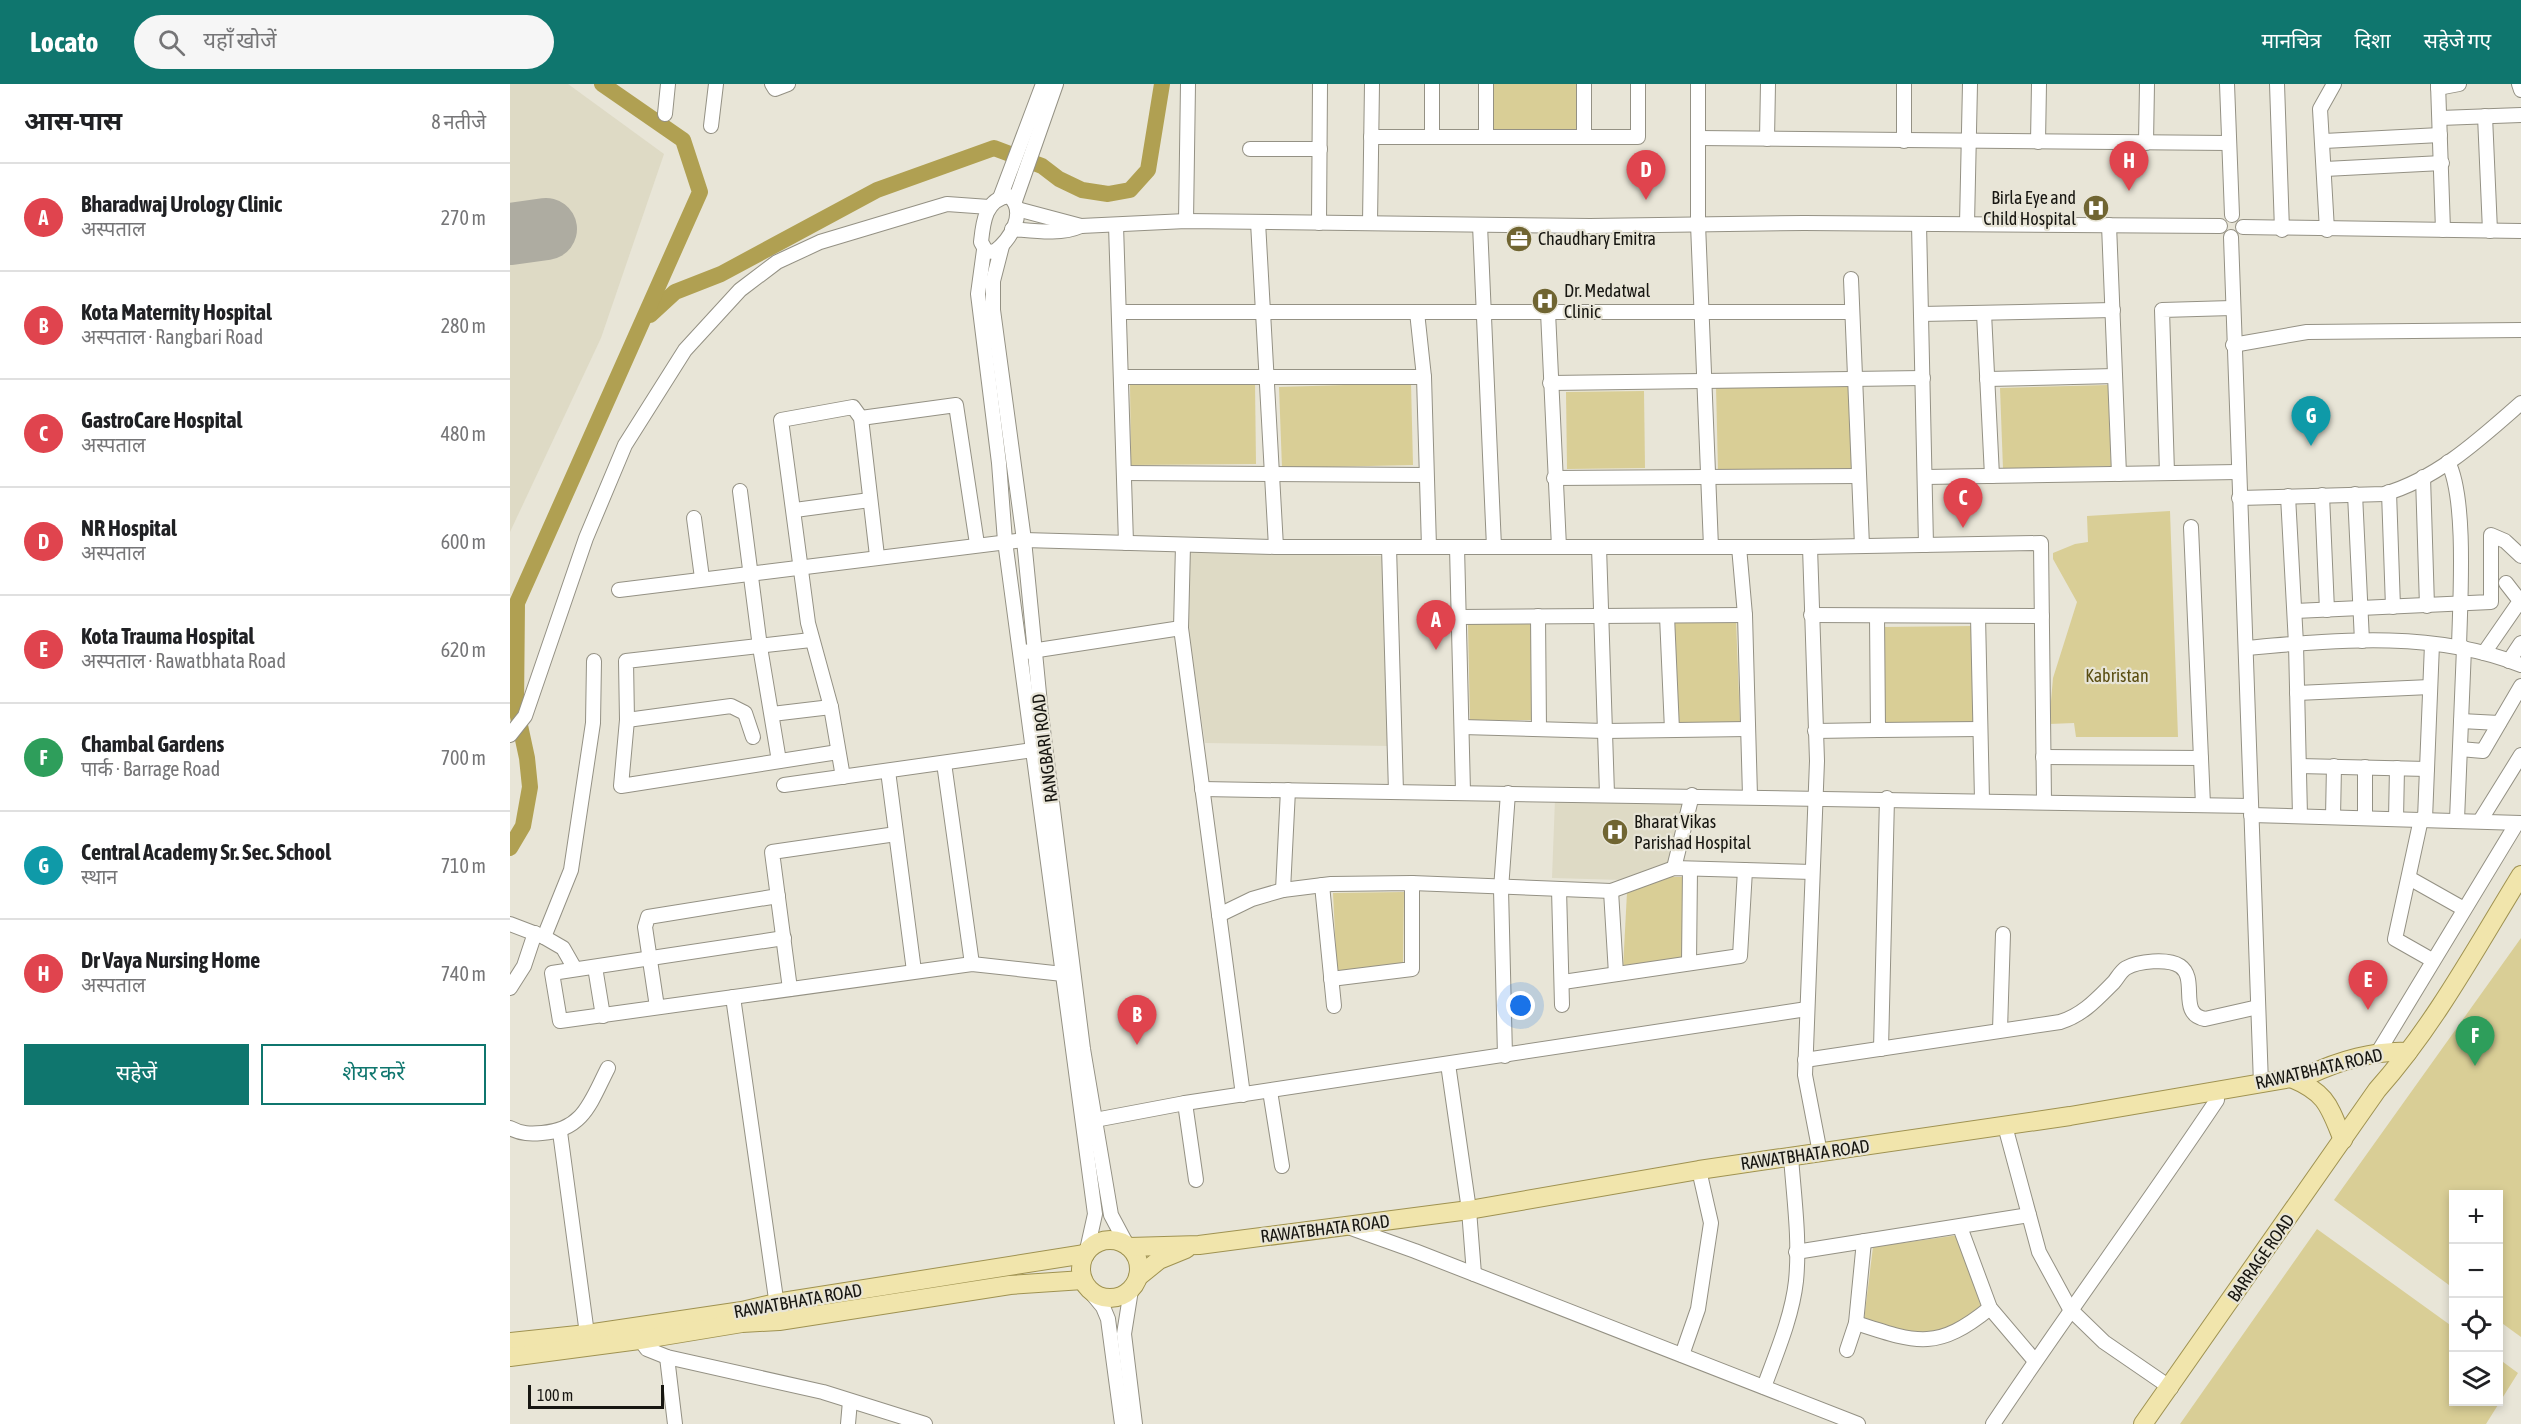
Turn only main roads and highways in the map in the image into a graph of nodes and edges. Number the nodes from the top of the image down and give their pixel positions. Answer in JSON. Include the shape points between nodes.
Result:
{"nodes":[{"id":1,"x":2521,"y":875,"type":"edge"},
{"id":2,"x":2393,"y":1058,"type":"junction"},
{"id":3,"x":2291,"y":1077,"type":"junction"},
{"id":4,"x":2343,"y":1140,"type":"junction"},
{"id":5,"x":1199,"y":1245,"type":"junction"},
{"id":6,"x":1128,"y":1246,"type":"junction"},
{"id":7,"x":1086,"y":1252,"type":"junction"},
{"id":8,"x":1055,"y":1280,"type":"junction"},
{"id":9,"x":1135,"y":1283,"type":"junction"},
{"id":10,"x":1086,"y":1285,"type":"junction"},
{"id":11,"x":1103,"y":1307,"type":"road end"},
{"id":12,"x":777,"y":1312,"type":"junction"},
{"id":13,"x":636,"y":1334,"type":"junction"},
{"id":14,"x":510,"y":1342,"type":"edge"},
{"id":15,"x":510,"y":1357,"type":"edge"},
{"id":16,"x":2143,"y":1424,"type":"edge"}],
"edges":[{"from":1,"to":2,"type":"main road","name":"BARRAGE ROAD","via":[[2456,984]]},
{"from":2,"to":3,"type":"main road","name":"RAWATBHATA ROAD"},
{"from":2,"to":4,"type":"main road","name":"BARRAGE ROAD"},
{"from":3,"to":4,"type":"main road","via":[[2318,1092]]},
{"from":3,"to":5,"type":"main road","name":"RAWATBHATA ROAD","via":[[1469,1210]]},
{"from":4,"to":16,"type":"main road","name":"BARRAGE ROAD"},
{"from":5,"to":6,"type":"main road","name":"RAWATBHATA ROAD"},
{"from":5,"to":9,"type":"main road","name":"RAWATBHATA ROAD","via":[[1159,1260]]},
{"from":6,"to":7,"type":"main road","via":[[1101,1241]]},
{"from":6,"to":9,"type":"main road","via":[[1138,1261]]},
{"from":7,"to":10,"type":"main road","via":[[1081,1264]]},
{"from":7,"to":12,"type":"main road","name":"RAWATBHATA ROAD"},
{"from":8,"to":10,"type":"main road","name":"RAWATBHATA ROAD"},
{"from":8,"to":11,"type":"main road"},
{"from":8,"to":12,"type":"main road","name":"RAWATBHATA ROAD"},
{"from":9,"to":10,"type":"main road","via":[[1114,1298],[1105,1298]]},
{"from":12,"to":13,"type":"main road","name":"RAWATBHATA ROAD","via":[[742,1323]]},
{"from":13,"to":14,"type":"main road","name":"RAWATBHATA ROAD","via":[[587,1334]]},
{"from":13,"to":15,"type":"main road","name":"RAWATBHATA ROAD"}]}
